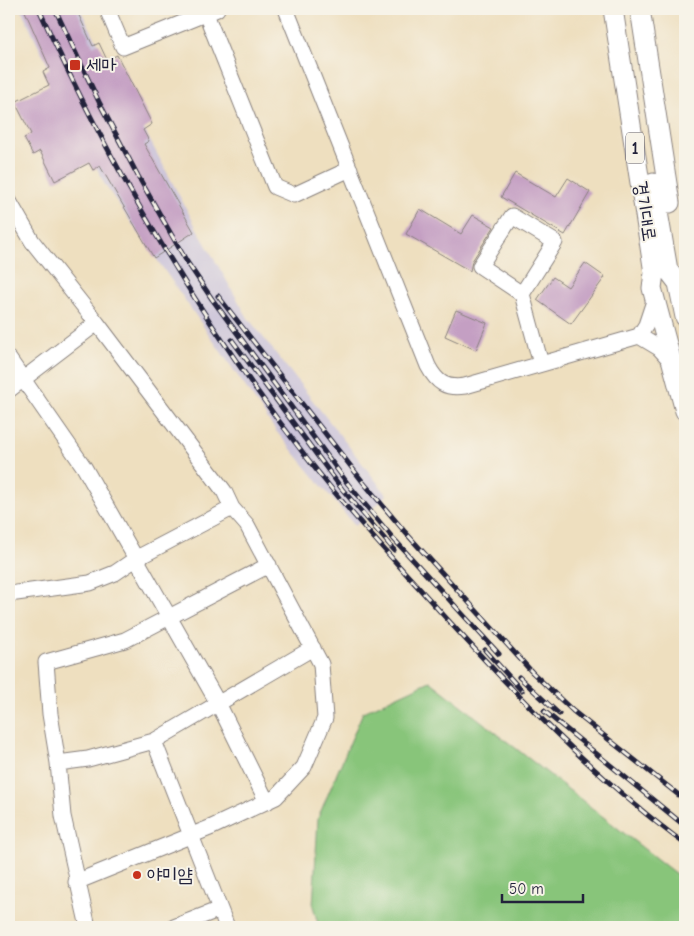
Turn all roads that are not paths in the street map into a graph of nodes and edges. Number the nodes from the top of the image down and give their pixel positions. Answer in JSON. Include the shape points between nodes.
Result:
{"nodes":[{"id":1,"x":107,"y":9,"type":"edge"},
{"id":2,"x":286,"y":9,"type":"edge"},
{"id":3,"x":602,"y":9,"type":"edge"},
{"id":4,"x":613,"y":9,"type":"edge"},
{"id":5,"x":625,"y":9,"type":"edge"},
{"id":6,"x":640,"y":9,"type":"edge"},
{"id":7,"x":209,"y":10,"type":"edge"},
{"id":8,"x":350,"y":169,"type":"junction"},
{"id":9,"x":9,"y":201,"type":"edge"},
{"id":10,"x":678,"y":283,"type":"junction"},
{"id":11,"x":653,"y":293,"type":"junction"},
{"id":12,"x":522,"y":294,"type":"junction"},
{"id":13,"x":685,"y":317,"type":"edge"},
{"id":14,"x":97,"y":323,"type":"junction"},
{"id":15,"x":639,"y":336,"type":"junction"},
{"id":16,"x":9,"y":359,"type":"edge"},
{"id":17,"x":670,"y":360,"type":"junction"},
{"id":18,"x":541,"y":364,"type":"junction"},
{"id":19,"x":24,"y":378,"type":"junction"},
{"id":20,"x":9,"y":390,"type":"edge"},
{"id":21,"x":685,"y":411,"type":"edge"},
{"id":22,"x":232,"y":508,"type":"junction"},
{"id":23,"x":137,"y":558,"type":"junction"},
{"id":24,"x":269,"y":565,"type":"junction"},
{"id":25,"x":9,"y":594,"type":"edge"},
{"id":26,"x":168,"y":618,"type":"junction"},
{"id":27,"x":312,"y":648,"type":"junction"},
{"id":28,"x":219,"y":705,"type":"junction"},
{"id":29,"x":154,"y":741,"type":"junction"},
{"id":30,"x":58,"y":763,"type":"junction"},
{"id":31,"x":267,"y":802,"type":"junction"},
{"id":32,"x":191,"y":836,"type":"junction"},
{"id":33,"x":76,"y":882,"type":"junction"},
{"id":34,"x":220,"y":909,"type":"junction"},
{"id":35,"x":88,"y":927,"type":"edge"},
{"id":36,"x":174,"y":927,"type":"edge"},
{"id":37,"x":227,"y":927,"type":"edge"}],
"edges":[{"from":1,"to":7,"type":"street","via":[[123,47]]},
{"from":2,"to":8,"type":"street"},
{"from":3,"to":11,"type":"main road","via":[[644,275]]},
{"from":4,"to":11,"type":"main road","name":"경기대로","number":"1","via":[[654,274]]},
{"from":5,"to":10,"type":"main road","name":"경기대로","number":"1","via":[[668,270]]},
{"from":6,"to":10,"type":"main road","via":[[680,267]]},
{"from":7,"to":8,"type":"street","via":[[274,186],[294,195]]},
{"from":8,"to":18,"type":"street","via":[[434,377],[442,386],[456,388]]},
{"from":9,"to":14,"type":"street","via":[[32,241]]},
{"from":10,"to":13,"type":"main road","name":"경기대로","number":"1"},
{"from":11,"to":15,"type":"street","via":[[646,325]]},
{"from":11,"to":17,"type":"main road","name":"경기대로","number":"1"},
{"from":12,"to":12,"type":"street","via":[[480,266],[512,216],[555,242]]},
{"from":12,"to":18,"type":"street"},
{"from":14,"to":19,"type":"street"},
{"from":14,"to":22,"type":"street","via":[[224,491]]},
{"from":15,"to":17,"type":"street","via":[[660,348]]},
{"from":15,"to":18,"type":"street"},
{"from":16,"to":19,"type":"street"},
{"from":17,"to":21,"type":"main road","name":"경기대로","number":"1"},
{"from":19,"to":20,"type":"street"},
{"from":19,"to":23,"type":"street","via":[[84,467]]},
{"from":22,"to":23,"type":"street"},
{"from":22,"to":24,"type":"street","via":[[247,524]]},
{"from":23,"to":25,"type":"street","via":[[115,573],[90,583]]},
{"from":23,"to":26,"type":"street"},
{"from":24,"to":26,"type":"street"},
{"from":24,"to":27,"type":"street"},
{"from":26,"to":28,"type":"street"},
{"from":26,"to":30,"type":"street","via":[[125,640],[46,662]]},
{"from":27,"to":28,"type":"street"},
{"from":27,"to":31,"type":"street","via":[[321,664],[325,718],[304,767],[276,797]]},
{"from":28,"to":29,"type":"street"},
{"from":28,"to":31,"type":"street"},
{"from":29,"to":30,"type":"street","via":[[88,759]]},
{"from":29,"to":32,"type":"street"},
{"from":30,"to":33,"type":"street","via":[[63,816]]},
{"from":31,"to":32,"type":"street"},
{"from":32,"to":33,"type":"street"},
{"from":32,"to":34,"type":"street"},
{"from":33,"to":35,"type":"street"},
{"from":34,"to":36,"type":"street"},
{"from":34,"to":37,"type":"street"}]}
